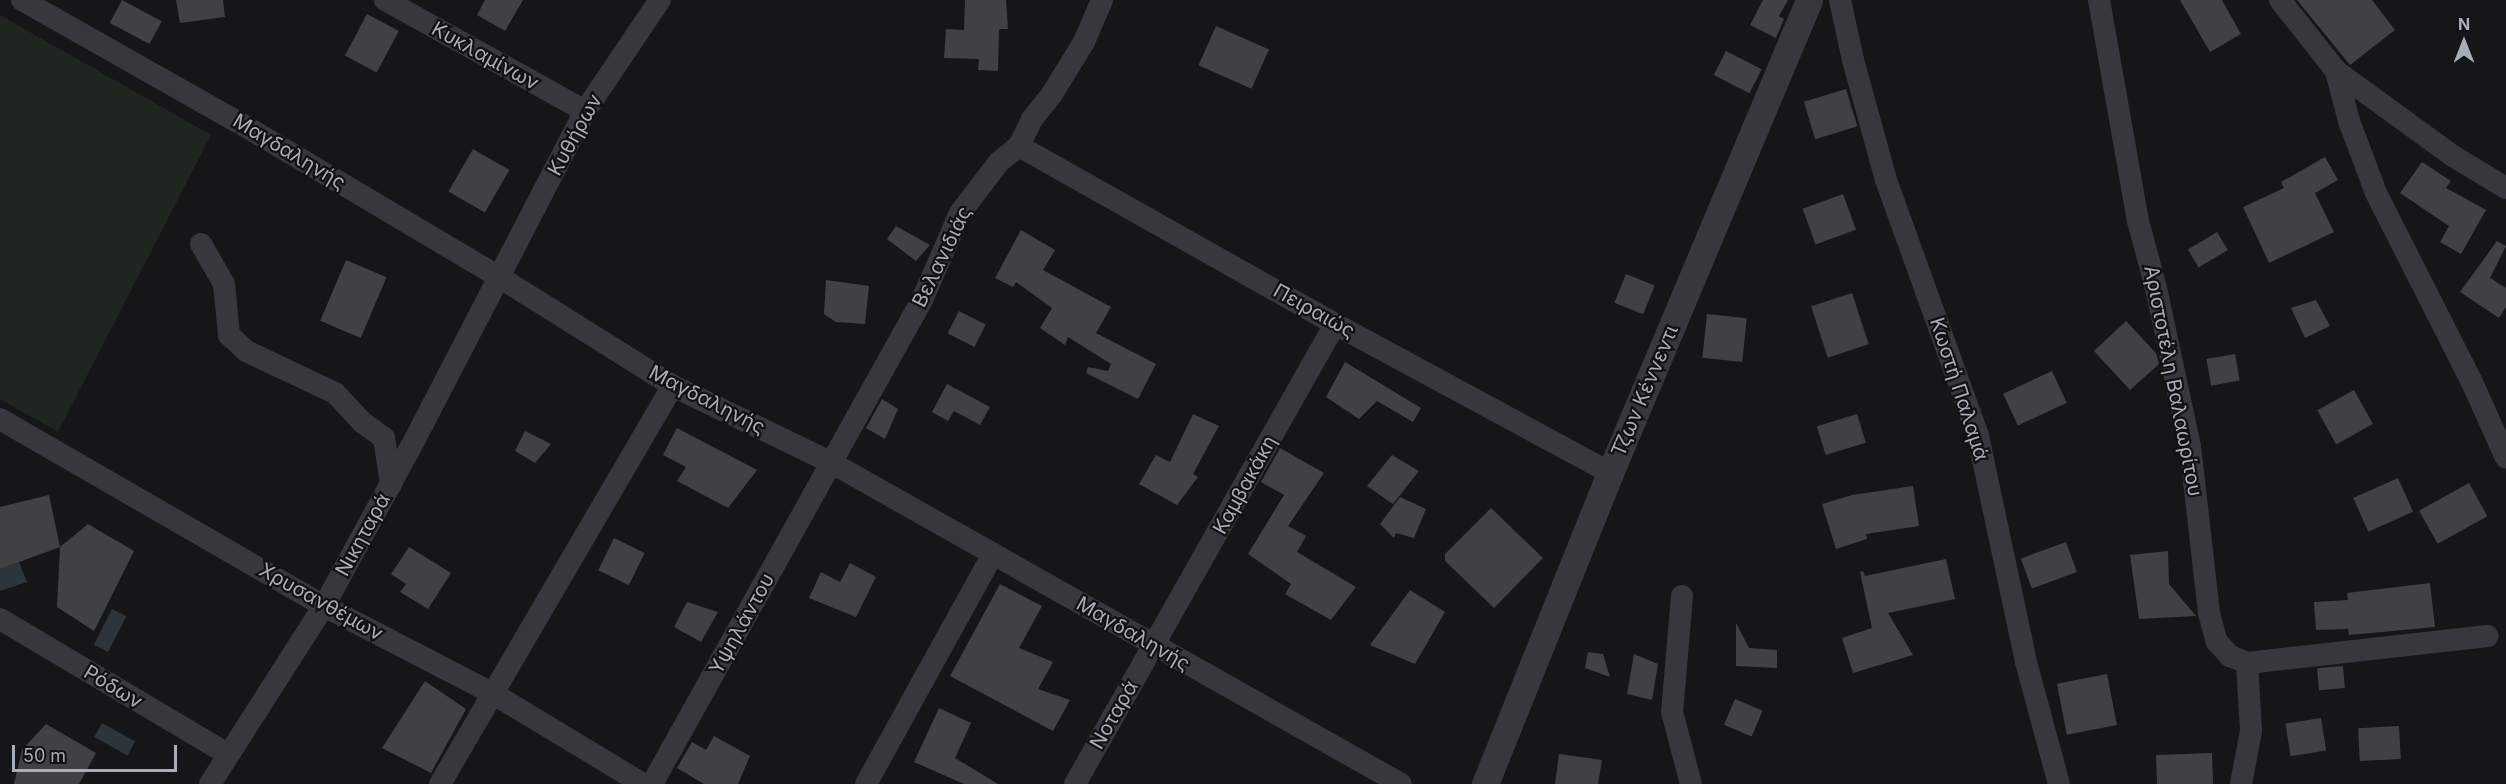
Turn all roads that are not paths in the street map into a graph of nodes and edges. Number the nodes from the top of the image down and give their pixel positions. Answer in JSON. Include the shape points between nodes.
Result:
{"nodes":[{"id":1,"x":22,"y":0,"type":"edge"},
{"id":2,"x":385,"y":0,"type":"edge"},
{"id":3,"x":660,"y":0,"type":"edge"},
{"id":4,"x":1102,"y":0,"type":"edge"},
{"id":5,"x":1809,"y":0,"type":"edge"},
{"id":6,"x":1840,"y":0,"type":"edge"},
{"id":7,"x":2099,"y":0,"type":"edge"},
{"id":8,"x":2280,"y":0,"type":"edge"},
{"id":9,"x":2336,"y":71,"type":"junction"},
{"id":10,"x":585,"y":111,"type":"junction"},
{"id":11,"x":1019,"y":146,"type":"junction"},
{"id":12,"x":2506,"y":188,"type":"edge"},
{"id":13,"x":201,"y":244,"type":"dead end"},
{"id":14,"x":501,"y":278,"type":"junction"},
{"id":15,"x":1335,"y":324,"type":"junction"},
{"id":16,"x":673,"y":386,"type":"junction"},
{"id":17,"x":0,"y":419,"type":"edge"},
{"id":18,"x":2506,"y":458,"type":"edge"},
{"id":19,"x":832,"y":463,"type":"junction"},
{"id":20,"x":1610,"y":473,"type":"junction"},
{"id":21,"x":391,"y":484,"type":"junction"},
{"id":22,"x":993,"y":554,"type":"junction"},
{"id":23,"x":1682,"y":597,"type":"dead end"},
{"id":24,"x":324,"y":606,"type":"junction"},
{"id":25,"x":0,"y":619,"type":"edge"},
{"id":26,"x":2487,"y":636,"type":"dead end"},
{"id":27,"x":1154,"y":646,"type":"junction"},
{"id":28,"x":2247,"y":663,"type":"junction"},
{"id":29,"x":492,"y":693,"type":"junction"},
{"id":30,"x":227,"y":754,"type":"junction"},
{"id":31,"x":210,"y":784,"type":"edge"},
{"id":32,"x":440,"y":784,"type":"edge"},
{"id":33,"x":643,"y":784,"type":"edge"},
{"id":34,"x":652,"y":784,"type":"edge"},
{"id":35,"x":866,"y":784,"type":"edge"},
{"id":36,"x":1075,"y":784,"type":"edge"},
{"id":37,"x":1401,"y":784,"type":"edge"},
{"id":38,"x":1485,"y":784,"type":"edge"},
{"id":39,"x":1691,"y":784,"type":"edge"},
{"id":40,"x":2059,"y":784,"type":"edge"},
{"id":41,"x":2241,"y":784,"type":"edge"}],
"edges":[{"from":1,"to":14,"type":"street","name":"Μαγδαληνής"},
{"from":2,"to":10,"type":"street","name":"Κυκλαμίνων"},
{"from":3,"to":10,"type":"street","name":"Κυθήρων"},
{"from":4,"to":11,"type":"street","name":"Βελανιδιάς","via":[[1084,42],[1032,118]]},
{"from":5,"to":20,"type":"street","name":"Τζων Κέννεντι"},
{"from":6,"to":40,"type":"street","name":"Κωστή Παλαμά","via":[[1886,180],[1978,436],[2026,662]]},
{"from":7,"to":28,"type":"street","name":"Αριστοτέλη Βαλαωρίτου","via":[[2138,221],[2190,446],[2209,613],[2217,642],[2230,656]]},
{"from":8,"to":9,"type":"street"},
{"from":9,"to":12,"type":"street","via":[[2453,156]]},
{"from":9,"to":18,"type":"street","via":[[2349,121],[2376,194],[2471,380]]},
{"from":10,"to":14,"type":"street","name":"Κυθήρων"},
{"from":11,"to":15,"type":"street","name":"Πειραιώς"},
{"from":11,"to":19,"type":"street","name":"Βελανιδιάς","via":[[999,162],[960,213],[922,300]]},
{"from":13,"to":21,"type":"street","via":[[224,284],[229,334],[246,351],[335,393],[362,422],[384,438]]},
{"from":14,"to":16,"type":"street","name":"Μαγδαληνής"},
{"from":14,"to":21,"type":"street","name":"Νικηταρά"},
{"from":15,"to":20,"type":"street","name":"Πειραιώς"},
{"from":15,"to":27,"type":"street","name":"Καμβακάκη"},
{"from":16,"to":19,"type":"street","name":"Μαγδαληνής"},
{"from":16,"to":29,"type":"street"},
{"from":17,"to":24,"type":"street","name":"Χρυσανθέμων"},
{"from":19,"to":22,"type":"street","name":"Μαγδαληνής"},
{"from":19,"to":34,"type":"street","name":"Υψηλάντου"},
{"from":20,"to":38,"type":"street","name":"Τζων Κέννεντι"},
{"from":21,"to":24,"type":"street","name":"Νικηταρά"},
{"from":22,"to":27,"type":"street","name":"Μαγδαληνής"},
{"from":22,"to":35,"type":"street"},
{"from":23,"to":39,"type":"street","via":[[1672,712]]},
{"from":24,"to":29,"type":"street","name":"Χρυσανθέμων"},
{"from":24,"to":30,"type":"street","name":"Νικηταρά"},
{"from":25,"to":30,"type":"street","name":"Ρόδων"},
{"from":26,"to":28,"type":"street"},
{"from":27,"to":36,"type":"street","name":"Νοταρά"},
{"from":27,"to":37,"type":"street","name":"Μαγδαληνής"},
{"from":28,"to":41,"type":"street","via":[[2251,731]]},
{"from":29,"to":32,"type":"street"},
{"from":29,"to":33,"type":"street","name":"Χρυσανθέμων"},
{"from":30,"to":31,"type":"street","name":"Νικηταρά"}]}
